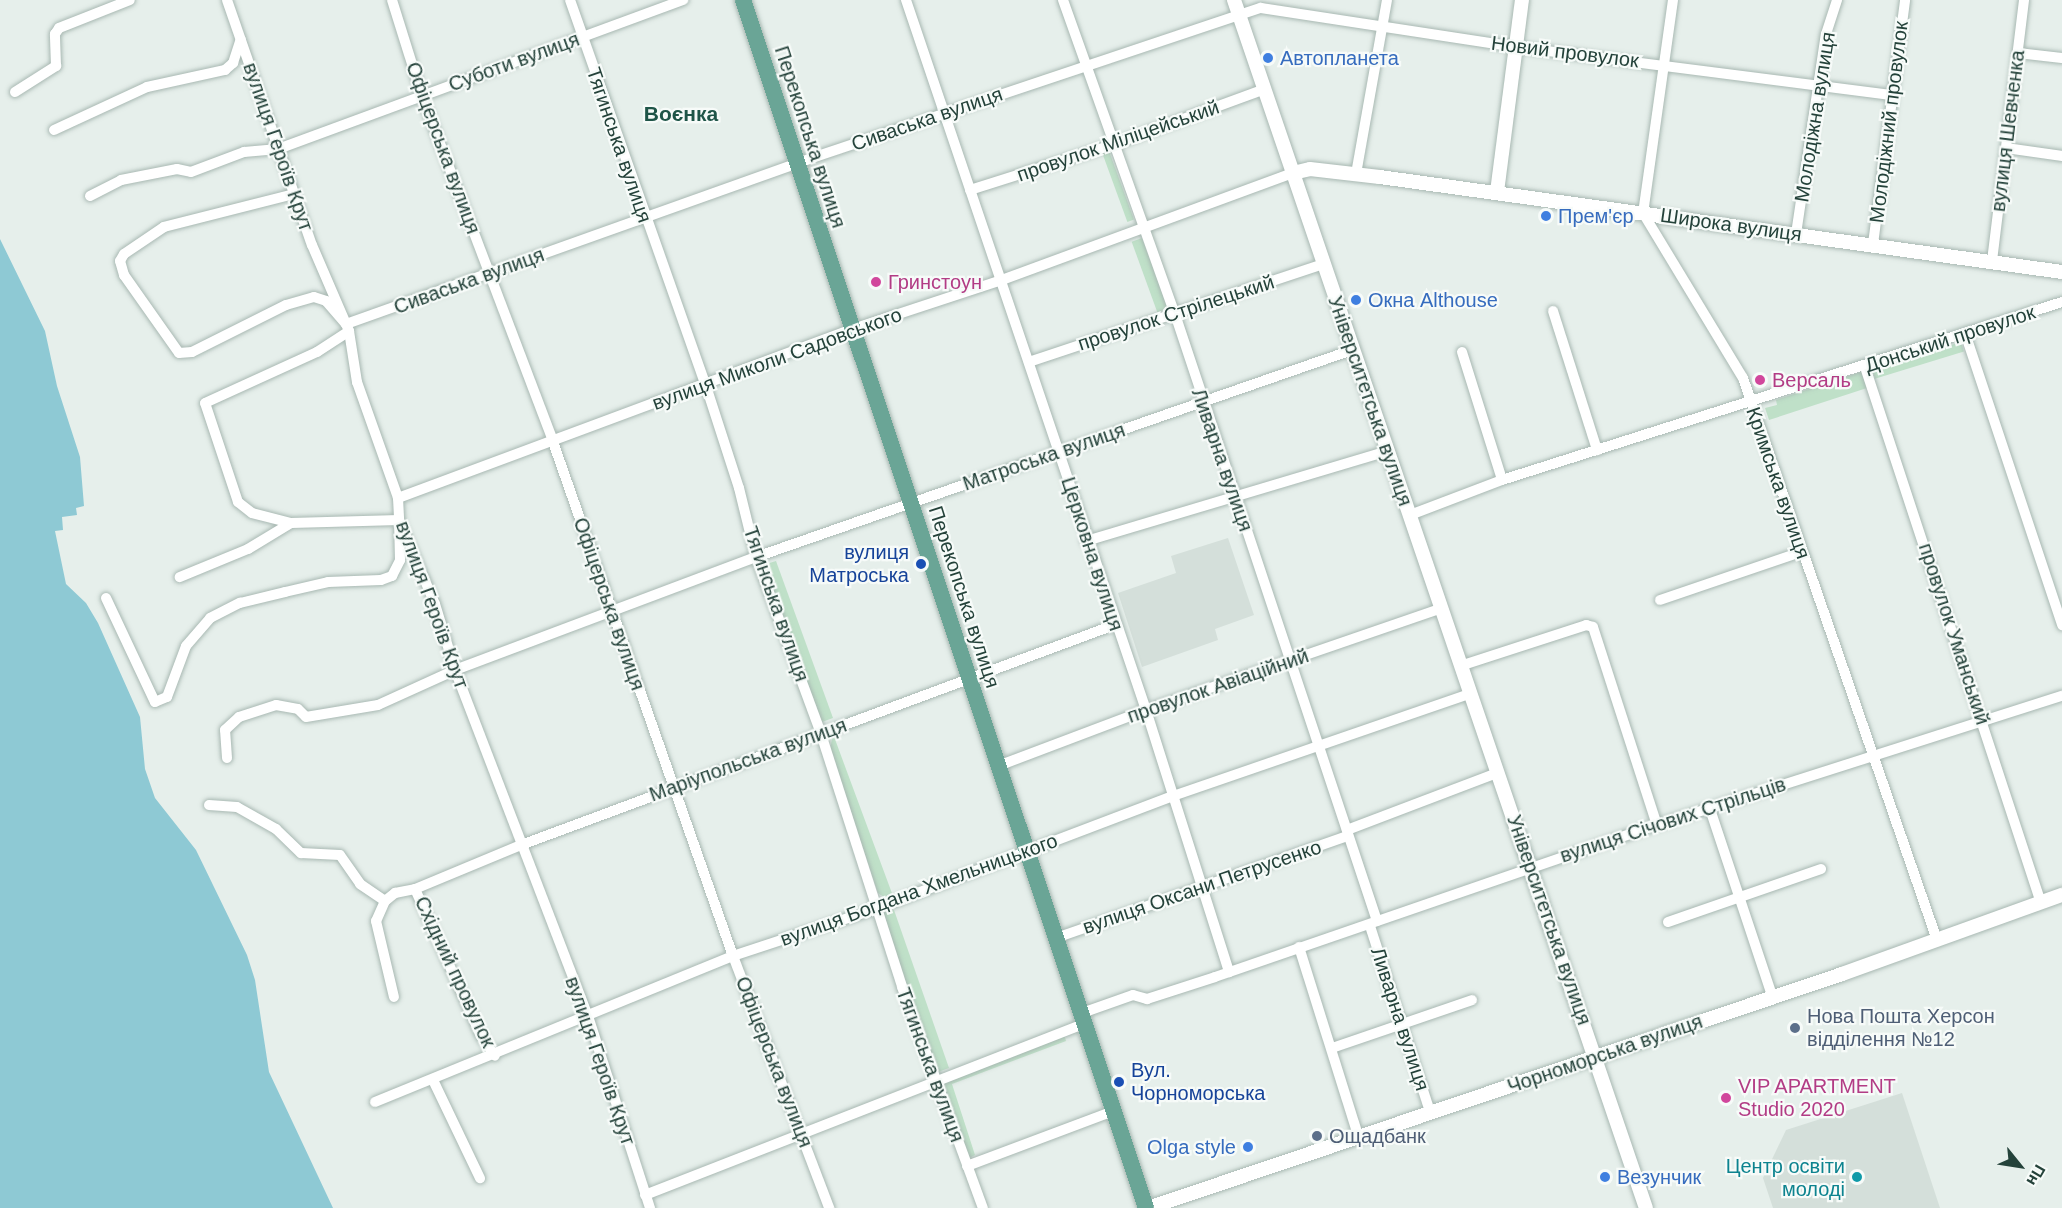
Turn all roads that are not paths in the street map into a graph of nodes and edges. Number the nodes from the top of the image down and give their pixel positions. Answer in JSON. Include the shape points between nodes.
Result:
{"nodes":[{"id":1,"x":130,"y":0,"type":"edge"},
{"id":2,"x":227,"y":0,"type":"edge"},
{"id":3,"x":392,"y":0,"type":"edge"},
{"id":4,"x":570,"y":0,"type":"edge"},
{"id":5,"x":684,"y":0,"type":"edge"},
{"id":6,"x":743,"y":0,"type":"edge"},
{"id":7,"x":906,"y":0,"type":"edge"},
{"id":8,"x":1063,"y":0,"type":"edge"},
{"id":9,"x":1387,"y":0,"type":"edge"},
{"id":10,"x":1522,"y":0,"type":"edge"},
{"id":11,"x":1673,"y":0,"type":"edge"},
{"id":12,"x":1837,"y":0,"type":"edge"},
{"id":13,"x":1905,"y":0,"type":"edge"},
{"id":14,"x":2024,"y":0,"type":"edge"},
{"id":15,"x":1236,"y":7,"type":"edge"},
{"id":16,"x":1384,"y":27,"type":"junction"},
{"id":17,"x":582,"y":37,"type":"junction"},
{"id":18,"x":241,"y":39,"type":"junction"},
{"id":19,"x":1516,"y":47,"type":"junction"},
{"id":20,"x":2018,"y":53,"type":"junction"},
{"id":21,"x":2062,"y":58,"type":"edge"},
{"id":22,"x":1665,"y":64,"type":"junction"},
{"id":23,"x":1084,"y":65,"type":"junction"},
{"id":24,"x":1818,"y":86,"type":"junction"},
{"id":25,"x":1265,"y":89,"type":"junction"},
{"id":26,"x":15,"y":92,"type":"dead end"},
{"id":27,"x":1892,"y":95,"type":"junction"},
{"id":28,"x":422,"y":96,"type":"junction"},
{"id":29,"x":945,"y":112,"type":"junction"},
{"id":30,"x":54,"y":130,"type":"dead end"},
{"id":31,"x":1112,"y":145,"type":"junction"},
{"id":32,"x":2006,"y":148,"type":"junction"},
{"id":33,"x":278,"y":149,"type":"junction"},
{"id":34,"x":2062,"y":156,"type":"edge"},
{"id":35,"x":795,"y":164,"type":"junction"},
{"id":36,"x":1293,"y":173,"type":"junction"},
{"id":37,"x":1356,"y":174,"type":"junction"},
{"id":38,"x":970,"y":190,"type":"junction"},
{"id":39,"x":1497,"y":192,"type":"junction"},
{"id":40,"x":294,"y":194,"type":"junction"},
{"id":41,"x":90,"y":196,"type":"dead end"},
{"id":42,"x":1643,"y":213,"type":"junction"},
{"id":43,"x":643,"y":216,"type":"junction"},
{"id":44,"x":1142,"y":226,"type":"junction"},
{"id":45,"x":1796,"y":234,"type":"junction"},
{"id":46,"x":1873,"y":244,"type":"junction"},
{"id":47,"x":1992,"y":261,"type":"junction"},
{"id":48,"x":1323,"y":264,"type":"junction"},
{"id":49,"x":2062,"y":272,"type":"edge"},
{"id":50,"x":490,"y":274,"type":"junction"},
{"id":51,"x":999,"y":281,"type":"junction"},
{"id":52,"x":2062,"y":302,"type":"edge"},
{"id":53,"x":1174,"y":311,"type":"junction"},
{"id":54,"x":1553,"y":311,"type":"dead end"},
{"id":55,"x":348,"y":327,"type":"junction"},
{"id":56,"x":852,"y":329,"type":"junction"},
{"id":57,"x":1965,"y":333,"type":"junction"},
{"id":58,"x":1352,"y":350,"type":"junction"},
{"id":59,"x":1462,"y":352,"type":"dead end"},
{"id":60,"x":1029,"y":362,"type":"junction"},
{"id":61,"x":1865,"y":367,"type":"junction"},
{"id":62,"x":706,"y":387,"type":"junction"},
{"id":63,"x":1750,"y":401,"type":"junction"},
{"id":64,"x":1202,"y":402,"type":"junction"},
{"id":65,"x":552,"y":439,"type":"junction"},
{"id":66,"x":1597,"y":450,"type":"junction"},
{"id":67,"x":1388,"y":451,"type":"junction"},
{"id":68,"x":1058,"y":452,"type":"junction"},
{"id":69,"x":1502,"y":480,"type":"junction"},
{"id":70,"x":398,"y":498,"type":"junction"},
{"id":71,"x":1234,"y":498,"type":"junction"},
{"id":72,"x":911,"y":504,"type":"junction"},
{"id":73,"x":1410,"y":515,"type":"junction"},
{"id":74,"x":399,"y":520,"type":"junction"},
{"id":75,"x":291,"y":523,"type":"junction"},
{"id":76,"x":1086,"y":541,"type":"junction"},
{"id":77,"x":1801,"y":552,"type":"junction"},
{"id":78,"x":756,"y":557,"type":"junction"},
{"id":79,"x":180,"y":577,"type":"dead end"},
{"id":80,"x":106,"y":598,"type":"dead end"},
{"id":81,"x":1660,"y":600,"type":"dead end"},
{"id":82,"x":1440,"y":609,"type":"junction"},
{"id":83,"x":612,"y":613,"type":"junction"},
{"id":84,"x":1114,"y":625,"type":"junction"},
{"id":85,"x":2062,"y":625,"type":"edge"},
{"id":86,"x":1290,"y":660,"type":"junction"},
{"id":87,"x":1460,"y":666,"type":"junction"},
{"id":88,"x":455,"y":670,"type":"junction"},
{"id":89,"x":969,"y":679,"type":"junction"},
{"id":90,"x":1470,"y":694,"type":"junction"},
{"id":91,"x":2062,"y":696,"type":"edge"},
{"id":92,"x":1146,"y":710,"type":"junction"},
{"id":93,"x":1982,"y":720,"type":"junction"},
{"id":94,"x":821,"y":734,"type":"junction"},
{"id":95,"x":1319,"y":744,"type":"junction"},
{"id":96,"x":1872,"y":755,"type":"junction"},
{"id":97,"x":227,"y":758,"type":"dead end"},
{"id":98,"x":998,"y":766,"type":"junction"},
{"id":99,"x":1497,"y":773,"type":"junction"},
{"id":100,"x":672,"y":788,"type":"junction"},
{"id":101,"x":1173,"y":796,"type":"junction"},
{"id":102,"x":209,"y":805,"type":"dead end"},
{"id":103,"x":1710,"y":809,"type":"junction"},
{"id":104,"x":1657,"y":825,"type":"junction"},
{"id":105,"x":1347,"y":833,"type":"junction"},
{"id":106,"x":521,"y":845,"type":"junction"},
{"id":107,"x":1027,"y":853,"type":"junction"},
{"id":108,"x":1530,"y":868,"type":"junction"},
{"id":109,"x":1821,"y":869,"type":"dead end"},
{"id":110,"x":1200,"y":886,"type":"junction"},
{"id":111,"x":415,"y":889,"type":"junction"},
{"id":112,"x":2062,"y":895,"type":"edge"},
{"id":113,"x":1739,"y":898,"type":"junction"},
{"id":114,"x":385,"y":901,"type":"junction"},
{"id":115,"x":2041,"y":903,"type":"junction"},
{"id":116,"x":878,"y":908,"type":"junction"},
{"id":117,"x":1668,"y":922,"type":"dead end"},
{"id":118,"x":1374,"y":923,"type":"junction"},
{"id":119,"x":1056,"y":938,"type":"junction"},
{"id":120,"x":1937,"y":940,"type":"junction"},
{"id":121,"x":1299,"y":947,"type":"junction"},
{"id":122,"x":733,"y":956,"type":"junction"},
{"id":123,"x":1229,"y":972,"type":"junction"},
{"id":124,"x":394,"y":997,"type":"dead end"},
{"id":125,"x":1773,"y":998,"type":"junction"},
{"id":126,"x":1472,"y":1000,"type":"dead end"},
{"id":127,"x":588,"y":1016,"type":"junction"},
{"id":128,"x":1084,"y":1018,"type":"junction"},
{"id":129,"x":1402,"y":1027,"type":"junction"},
{"id":130,"x":1332,"y":1048,"type":"junction"},
{"id":131,"x":495,"y":1056,"type":"junction"},
{"id":132,"x":1597,"y":1056,"type":"junction"},
{"id":133,"x":936,"y":1078,"type":"junction"},
{"id":134,"x":433,"y":1080,"type":"junction"},
{"id":135,"x":375,"y":1102,"type":"dead end"},
{"id":136,"x":1116,"y":1110,"type":"junction"},
{"id":137,"x":1430,"y":1112,"type":"junction"},
{"id":138,"x":802,"y":1134,"type":"junction"},
{"id":139,"x":1359,"y":1138,"type":"junction"},
{"id":140,"x":967,"y":1166,"type":"junction"},
{"id":141,"x":480,"y":1178,"type":"dead end"},
{"id":142,"x":645,"y":1195,"type":"junction"},
{"id":143,"x":650,"y":1208,"type":"edge"},
{"id":144,"x":829,"y":1208,"type":"edge"},
{"id":145,"x":983,"y":1208,"type":"edge"},
{"id":146,"x":1147,"y":1208,"type":"edge"},
{"id":147,"x":1646,"y":1208,"type":"edge"}],
"edges":[{"from":1,"to":26,"type":"street","via":[[58,28],[56,66]]},
{"from":2,"to":18,"type":"street","name":"вулиця Героїв Крут"},
{"from":3,"to":28,"type":"street","name":"Офіцерська вулиця"},
{"from":4,"to":17,"type":"street","name":"Тягинська вулиця"},
{"from":5,"to":17,"type":"street","name":"Суботи вулиця"},
{"from":6,"to":35,"type":"main road","name":"Перекопська вулиця"},
{"from":7,"to":29,"type":"street","name":"Церковна вулиця"},
{"from":8,"to":23,"type":"street","name":"Ливарна вулиця"},
{"from":9,"to":16,"type":"street"},
{"from":10,"to":19,"type":"street"},
{"from":11,"to":22,"type":"street"},
{"from":12,"to":24,"type":"street","name":"Молодіжна вулиця","via":[[1826,30]]},
{"from":13,"to":27,"type":"street","name":"Молодіжний провулок"},
{"from":14,"to":20,"type":"street","name":"вулиця Шевченка"},
{"from":15,"to":16,"type":"street","name":"Новий провулок"},
{"from":15,"to":23,"type":"street","name":"Сиваська вулиця"},
{"from":15,"to":25,"type":"street","name":"Університетська вулиця"},
{"from":16,"to":19,"type":"street","name":"Новий провулок"},
{"from":16,"to":37,"type":"street"},
{"from":17,"to":28,"type":"street","name":"Суботи вулиця"},
{"from":17,"to":43,"type":"street","name":"Тягинська вулиця"},
{"from":18,"to":30,"type":"street","via":[[233,63],[225,70],[147,87]]},
{"from":18,"to":33,"type":"street","name":"вулиця Героїв Крут"},
{"from":19,"to":22,"type":"street","name":"Новий провулок"},
{"from":19,"to":39,"type":"street"},
{"from":20,"to":21,"type":"street"},
{"from":20,"to":32,"type":"street","name":"вулиця Шевченка"},
{"from":22,"to":24,"type":"street","name":"Новий провулок"},
{"from":22,"to":42,"type":"street"},
{"from":23,"to":29,"type":"street","name":"Сиваська вулиця"},
{"from":23,"to":31,"type":"street","name":"Ливарна вулиця"},
{"from":24,"to":27,"type":"street","name":"Новий провулок"},
{"from":24,"to":45,"type":"street","name":"Молодіжна вулиця"},
{"from":25,"to":31,"type":"street","name":"провулок Міліцейський"},
{"from":25,"to":36,"type":"street","name":"Університетська вулиця"},
{"from":27,"to":46,"type":"street","name":"Молодіжний провулок"},
{"from":28,"to":33,"type":"street","name":"Суботи вулиця"},
{"from":28,"to":50,"type":"street","name":"Офіцерська вулиця"},
{"from":29,"to":35,"type":"street","name":"Сиваська вулиця"},
{"from":29,"to":38,"type":"street","name":"Церковна вулиця"},
{"from":31,"to":38,"type":"street","name":"провулок Міліцейський"},
{"from":31,"to":44,"type":"street","name":"Ливарна вулиця"},
{"from":32,"to":34,"type":"street"},
{"from":32,"to":47,"type":"street","name":"вулиця Шевченка"},
{"from":33,"to":40,"type":"street","name":"вулиця Героїв Крут"},
{"from":33,"to":41,"type":"street","name":"Суботи вулиця","via":[[244,152],[191,172],[177,169],[122,180]]},
{"from":35,"to":43,"type":"street","name":"Сиваська вулиця"},
{"from":35,"to":56,"type":"main road","name":"Перекопська вулиця"},
{"from":36,"to":37,"type":"street","name":"Широка вулиця","via":[[1310,169]]},
{"from":36,"to":44,"type":"street","name":"вулиця Миколи Садовського"},
{"from":36,"to":48,"type":"street","name":"Університетська вулиця"},
{"from":37,"to":39,"type":"street","name":"Широка вулиця"},
{"from":38,"to":51,"type":"street","name":"Церковна вулиця"},
{"from":39,"to":42,"type":"street","name":"Широка вулиця"},
{"from":40,"to":55,"type":"street","name":"вулиця Героїв Крут"},
{"from":40,"to":55,"type":"street","via":[[164,227],[124,254],[121,267],[179,353],[192,352],[286,305],[315,297],[326,301]]},
{"from":42,"to":45,"type":"street","name":"Широка вулиця"},
{"from":42,"to":63,"type":"street","name":"Кримська вулиця","via":[[1743,378]]},
{"from":43,"to":50,"type":"street","name":"Сиваська вулиця"},
{"from":43,"to":62,"type":"street","name":"Тягинська вулиця"},
{"from":44,"to":51,"type":"street","name":"вулиця Миколи Садовського"},
{"from":44,"to":53,"type":"street","name":"Ливарна вулиця"},
{"from":45,"to":46,"type":"street","name":"Широка вулиця"},
{"from":46,"to":47,"type":"street","name":"Широка вулиця"},
{"from":47,"to":49,"type":"street","name":"Широка вулиця"},
{"from":48,"to":53,"type":"street","name":"провулок Стрілецький"},
{"from":48,"to":58,"type":"street","name":"Університетська вулиця"},
{"from":50,"to":55,"type":"street","name":"Сиваська вулиця"},
{"from":50,"to":65,"type":"street","name":"Офіцерська вулиця"},
{"from":51,"to":56,"type":"street","name":"вулиця Миколи Садовського"},
{"from":51,"to":60,"type":"street","name":"Церковна вулиця"},
{"from":52,"to":57,"type":"street","name":"Донський провулок"},
{"from":53,"to":60,"type":"street","name":"провулок Стрілецький"},
{"from":53,"to":64,"type":"street","name":"Ливарна вулиця"},
{"from":54,"to":66,"type":"street"},
{"from":55,"to":70,"type":"street","name":"вулиця Героїв Крут","via":[[357,382]]},
{"from":55,"to":75,"type":"street","name":"Сиваська вулиця","via":[[317,352],[205,403],[238,502],[252,513]]},
{"from":56,"to":62,"type":"street","name":"вулиця Миколи Садовського"},
{"from":56,"to":72,"type":"main road","name":"Перекопська вулиця"},
{"from":57,"to":61,"type":"street","name":"Донський провулок"},
{"from":57,"to":85,"type":"street"},
{"from":58,"to":64,"type":"street","name":"Матроська вулиця"},
{"from":58,"to":67,"type":"street","name":"Університетська вулиця"},
{"from":59,"to":69,"type":"street"},
{"from":60,"to":68,"type":"street","name":"Церковна вулиця"},
{"from":61,"to":63,"type":"street","name":"Донський провулок"},
{"from":61,"to":93,"type":"street","name":"провулок Уманський"},
{"from":62,"to":65,"type":"street","name":"вулиця Миколи Садовського"},
{"from":62,"to":78,"type":"street","name":"Тягинська вулиця","via":[[739,488]]},
{"from":63,"to":66,"type":"street","name":"Донський провулок"},
{"from":63,"to":77,"type":"street","name":"Кримська вулиця"},
{"from":64,"to":68,"type":"street","name":"Матроська вулиця"},
{"from":64,"to":71,"type":"street","name":"Ливарна вулиця"},
{"from":65,"to":70,"type":"street","name":"вулиця Миколи Садовського"},
{"from":65,"to":83,"type":"street","name":"Офіцерська вулиця"},
{"from":66,"to":69,"type":"street","name":"Донський провулок"},
{"from":67,"to":71,"type":"street"},
{"from":67,"to":73,"type":"street","name":"Університетська вулиця"},
{"from":68,"to":72,"type":"street","name":"Матроська вулиця"},
{"from":68,"to":76,"type":"street","name":"Церковна вулиця"},
{"from":69,"to":73,"type":"street","name":"Донський провулок"},
{"from":70,"to":74,"type":"street","name":"вулиця Героїв Крут"},
{"from":71,"to":76,"type":"street"},
{"from":71,"to":86,"type":"street","name":"Ливарна вулиця"},
{"from":72,"to":78,"type":"street","name":"Матроська вулиця"},
{"from":72,"to":89,"type":"main road","name":"Перекопська вулиця"},
{"from":73,"to":82,"type":"street","name":"Університетська вулиця"},
{"from":74,"to":75,"type":"street"},
{"from":74,"to":80,"type":"street","via":[[400,560],[392,576],[328,582],[240,603],[210,618],[186,646],[167,697],[155,702]]},
{"from":74,"to":88,"type":"street","name":"вулиця Героїв Крут","via":[[435,604]]},
{"from":75,"to":79,"type":"street","via":[[248,549]]},
{"from":76,"to":84,"type":"street","name":"Церковна вулиця"},
{"from":77,"to":81,"type":"street"},
{"from":77,"to":96,"type":"street","name":"Кримська вулиця"},
{"from":78,"to":83,"type":"street","name":"Матроська вулиця"},
{"from":78,"to":94,"type":"street","name":"Тягинська вулиця"},
{"from":82,"to":86,"type":"street","name":"провулок Авіаційний"},
{"from":82,"to":87,"type":"street","name":"Університетська вулиця"},
{"from":83,"to":88,"type":"street","name":"Матроська вулиця"},
{"from":83,"to":100,"type":"street","name":"Офіцерська вулиця"},
{"from":84,"to":89,"type":"street","name":"Маріупольська вулиця"},
{"from":84,"to":92,"type":"street","name":"Церковна вулиця"},
{"from":86,"to":92,"type":"street","name":"провулок Авіаційний"},
{"from":86,"to":95,"type":"street","name":"Ливарна вулиця"},
{"from":87,"to":90,"type":"street","name":"Університетська вулиця"},
{"from":87,"to":104,"type":"street","via":[[1586,625],[1593,627]]},
{"from":88,"to":97,"type":"street","name":"Матроська вулиця","via":[[378,705],[306,717],[298,709],[276,705],[239,717],[225,730]]},
{"from":88,"to":106,"type":"street","name":"вулиця Героїв Крут"},
{"from":89,"to":94,"type":"street","name":"Маріупольська вулиця"},
{"from":89,"to":98,"type":"main road","name":"Перекопська вулиця"},
{"from":90,"to":95,"type":"street","name":"вулиця Богдана Хмельницького"},
{"from":90,"to":99,"type":"street","name":"Університетська вулиця"},
{"from":91,"to":93,"type":"street","name":"вулиця Січових Стрільців"},
{"from":92,"to":98,"type":"street","name":"провулок Авіаційний"},
{"from":92,"to":101,"type":"street","name":"Церковна вулиця"},
{"from":93,"to":96,"type":"street","name":"вулиця Січових Стрільців"},
{"from":93,"to":115,"type":"street","name":"провулок Уманський"},
{"from":94,"to":100,"type":"street","name":"Маріупольська вулиця"},
{"from":94,"to":116,"type":"street","name":"Тягинська вулиця"},
{"from":95,"to":101,"type":"street","name":"вулиця Богдана Хмельницького"},
{"from":95,"to":105,"type":"street","name":"Ливарна вулиця"},
{"from":96,"to":103,"type":"street","name":"вулиця Січових Стрільців"},
{"from":96,"to":120,"type":"street","name":"Кримська вулиця"},
{"from":98,"to":107,"type":"main road","name":"Перекопська вулиця"},
{"from":99,"to":105,"type":"street","name":"вулиця Оксани Петрусенко"},
{"from":99,"to":108,"type":"street","name":"Університетська вулиця"},
{"from":100,"to":106,"type":"street","name":"Маріупольська вулиця"},
{"from":100,"to":122,"type":"street","name":"Офіцерська вулиця"},
{"from":101,"to":107,"type":"street","name":"вулиця Богдана Хмельницького"},
{"from":101,"to":110,"type":"street","name":"Церковна вулиця"},
{"from":102,"to":114,"type":"street","via":[[237,807],[276,829],[301,853],[340,855],[360,884]]},
{"from":103,"to":104,"type":"street","name":"вулиця Січових Стрільців"},
{"from":103,"to":113,"type":"street"},
{"from":104,"to":108,"type":"street","name":"вулиця Січових Стрільців"},
{"from":105,"to":110,"type":"street","name":"вулиця Оксани Петрусенко"},
{"from":105,"to":118,"type":"street","name":"Ливарна вулиця"},
{"from":106,"to":111,"type":"street","name":"Маріупольська вулиця"},
{"from":106,"to":127,"type":"street","name":"вулиця Героїв Крут"},
{"from":107,"to":116,"type":"street","name":"вулиця Богдана Хмельницького"},
{"from":107,"to":119,"type":"main road","name":"Перекопська вулиця"},
{"from":108,"to":118,"type":"street","name":"вулиця Січових Стрільців"},
{"from":108,"to":132,"type":"street","name":"Університетська вулиця"},
{"from":109,"to":113,"type":"street"},
{"from":110,"to":119,"type":"street","name":"вулиця Оксани Петрусенко"},
{"from":110,"to":123,"type":"street","name":"Церковна вулиця"},
{"from":111,"to":114,"type":"street","name":"Маріупольська вулиця","via":[[395,893]]},
{"from":111,"to":131,"type":"street","name":"Східний провулок","via":[[481,1036]]},
{"from":112,"to":115,"type":"street","name":"Чорноморська вулиця"},
{"from":113,"to":117,"type":"street"},
{"from":113,"to":125,"type":"street"},
{"from":114,"to":124,"type":"street","via":[[376,921]]},
{"from":115,"to":120,"type":"street","name":"Чорноморська вулиця"},
{"from":116,"to":122,"type":"street","name":"вулиця Богдана Хмельницького"},
{"from":116,"to":133,"type":"street","name":"Тягинська вулиця"},
{"from":118,"to":121,"type":"street","name":"вулиця Січових Стрільців"},
{"from":118,"to":129,"type":"street","name":"Ливарна вулиця"},
{"from":119,"to":128,"type":"main road","name":"Перекопська вулиця"},
{"from":120,"to":125,"type":"street","name":"Чорноморська вулиця"},
{"from":121,"to":123,"type":"street","name":"вулиця Січових Стрільців"},
{"from":121,"to":130,"type":"street"},
{"from":122,"to":127,"type":"street","name":"вулиця Богдана Хмельницького"},
{"from":122,"to":138,"type":"street","name":"Офіцерська вулиця"},
{"from":123,"to":128,"type":"street","name":"вулиця Січових Стрільців","via":[[1147,999],[1133,995]]},
{"from":125,"to":132,"type":"street","name":"Чорноморська вулиця"},
{"from":126,"to":129,"type":"street"},
{"from":127,"to":131,"type":"street","name":"вулиця Богдана Хмельницького"},
{"from":127,"to":142,"type":"street","name":"вулиця Героїв Крут"},
{"from":128,"to":133,"type":"street","name":"вулиця Січових Стрільців"},
{"from":128,"to":136,"type":"main road","name":"Перекопська вулиця"},
{"from":129,"to":130,"type":"street"},
{"from":129,"to":137,"type":"street","name":"Ливарна вулиця"},
{"from":130,"to":139,"type":"street"},
{"from":131,"to":134,"type":"street","name":"вулиця Богдана Хмельницького"},
{"from":132,"to":137,"type":"street","name":"Чорноморська вулиця"},
{"from":132,"to":147,"type":"street","name":"Університетська вулиця"},
{"from":133,"to":138,"type":"street","name":"вулиця Січових Стрільців"},
{"from":133,"to":140,"type":"street","name":"Тягинська вулиця"},
{"from":134,"to":135,"type":"street","name":"вулиця Богдана Хмельницького"},
{"from":134,"to":141,"type":"street"},
{"from":136,"to":140,"type":"street"},
{"from":136,"to":146,"type":"main road","name":"Перекопська вулиця"},
{"from":137,"to":139,"type":"street","name":"Чорноморська вулиця"},
{"from":138,"to":142,"type":"street","name":"вулиця Січових Стрільців"},
{"from":138,"to":144,"type":"street","name":"Офіцерська вулиця"},
{"from":139,"to":146,"type":"street","name":"Чорноморська вулиця"},
{"from":140,"to":145,"type":"street","name":"Тягинська вулиця"},
{"from":142,"to":143,"type":"street","name":"вулиця Героїв Крут"}]}
